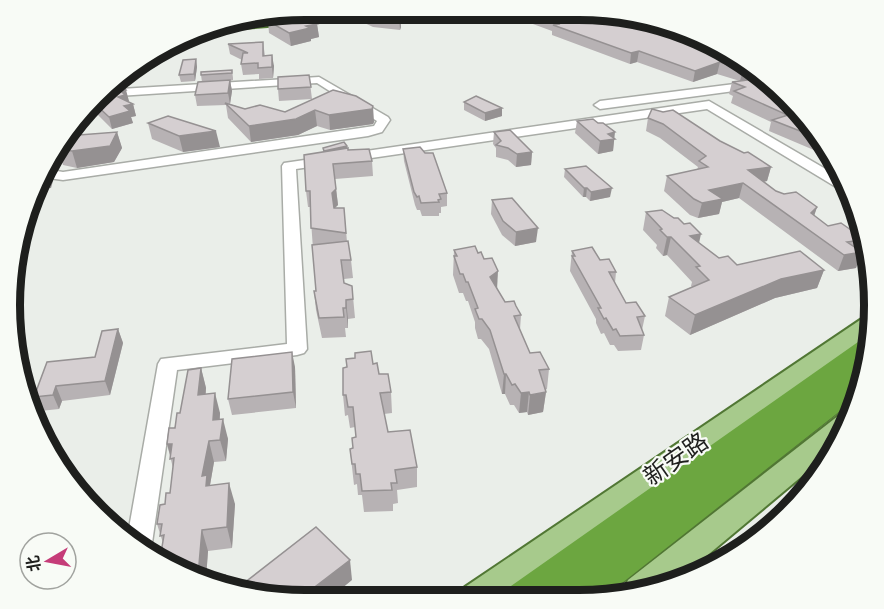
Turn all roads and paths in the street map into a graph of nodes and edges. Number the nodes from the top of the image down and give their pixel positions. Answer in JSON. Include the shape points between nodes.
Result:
{"nodes":[{"id":1,"x":294,"y":20,"type":"edge"},
{"id":2,"x":246,"y":26,"type":"edge"},
{"id":3,"x":760,"y":84,"type":"edge"},
{"id":4,"x":113,"y":94,"type":"edge"},
{"id":5,"x":600,"y":105,"type":"dead end"},
{"id":6,"x":51,"y":174,"type":"edge"},
{"id":7,"x":837,"y":181,"type":"edge"},
{"id":8,"x":863,"y":328,"type":"edge"},
{"id":9,"x":860,"y":354,"type":"edge"},
{"id":10,"x":852,"y":386,"type":"edge"},
{"id":11,"x":832,"y":435,"type":"edge"},
{"id":12,"x":140,"y":537,"type":"edge"},
{"id":13,"x":653,"y":580,"type":"edge"},
{"id":14,"x":488,"y":590,"type":"edge"},
{"id":15,"x":536,"y":590,"type":"edge"},
{"id":16,"x":584,"y":590,"type":"edge"}],
"edges":[{"from":1,"to":2,"type":"main road"},
{"from":3,"to":5,"type":"street"},
{"from":4,"to":6,"type":"street","via":[[318,80],[384,120],[378,129],[368,132],[63,176]]},
{"from":7,"to":12,"type":"street","via":[[709,105],[289,166],[297,349],[168,364]]},
{"from":8,"to":14,"type":"main road","name":"新安路"},
{"from":9,"to":15,"type":"highway"},
{"from":10,"to":16,"type":"highway"},
{"from":11,"to":13,"type":"main road"}]}
